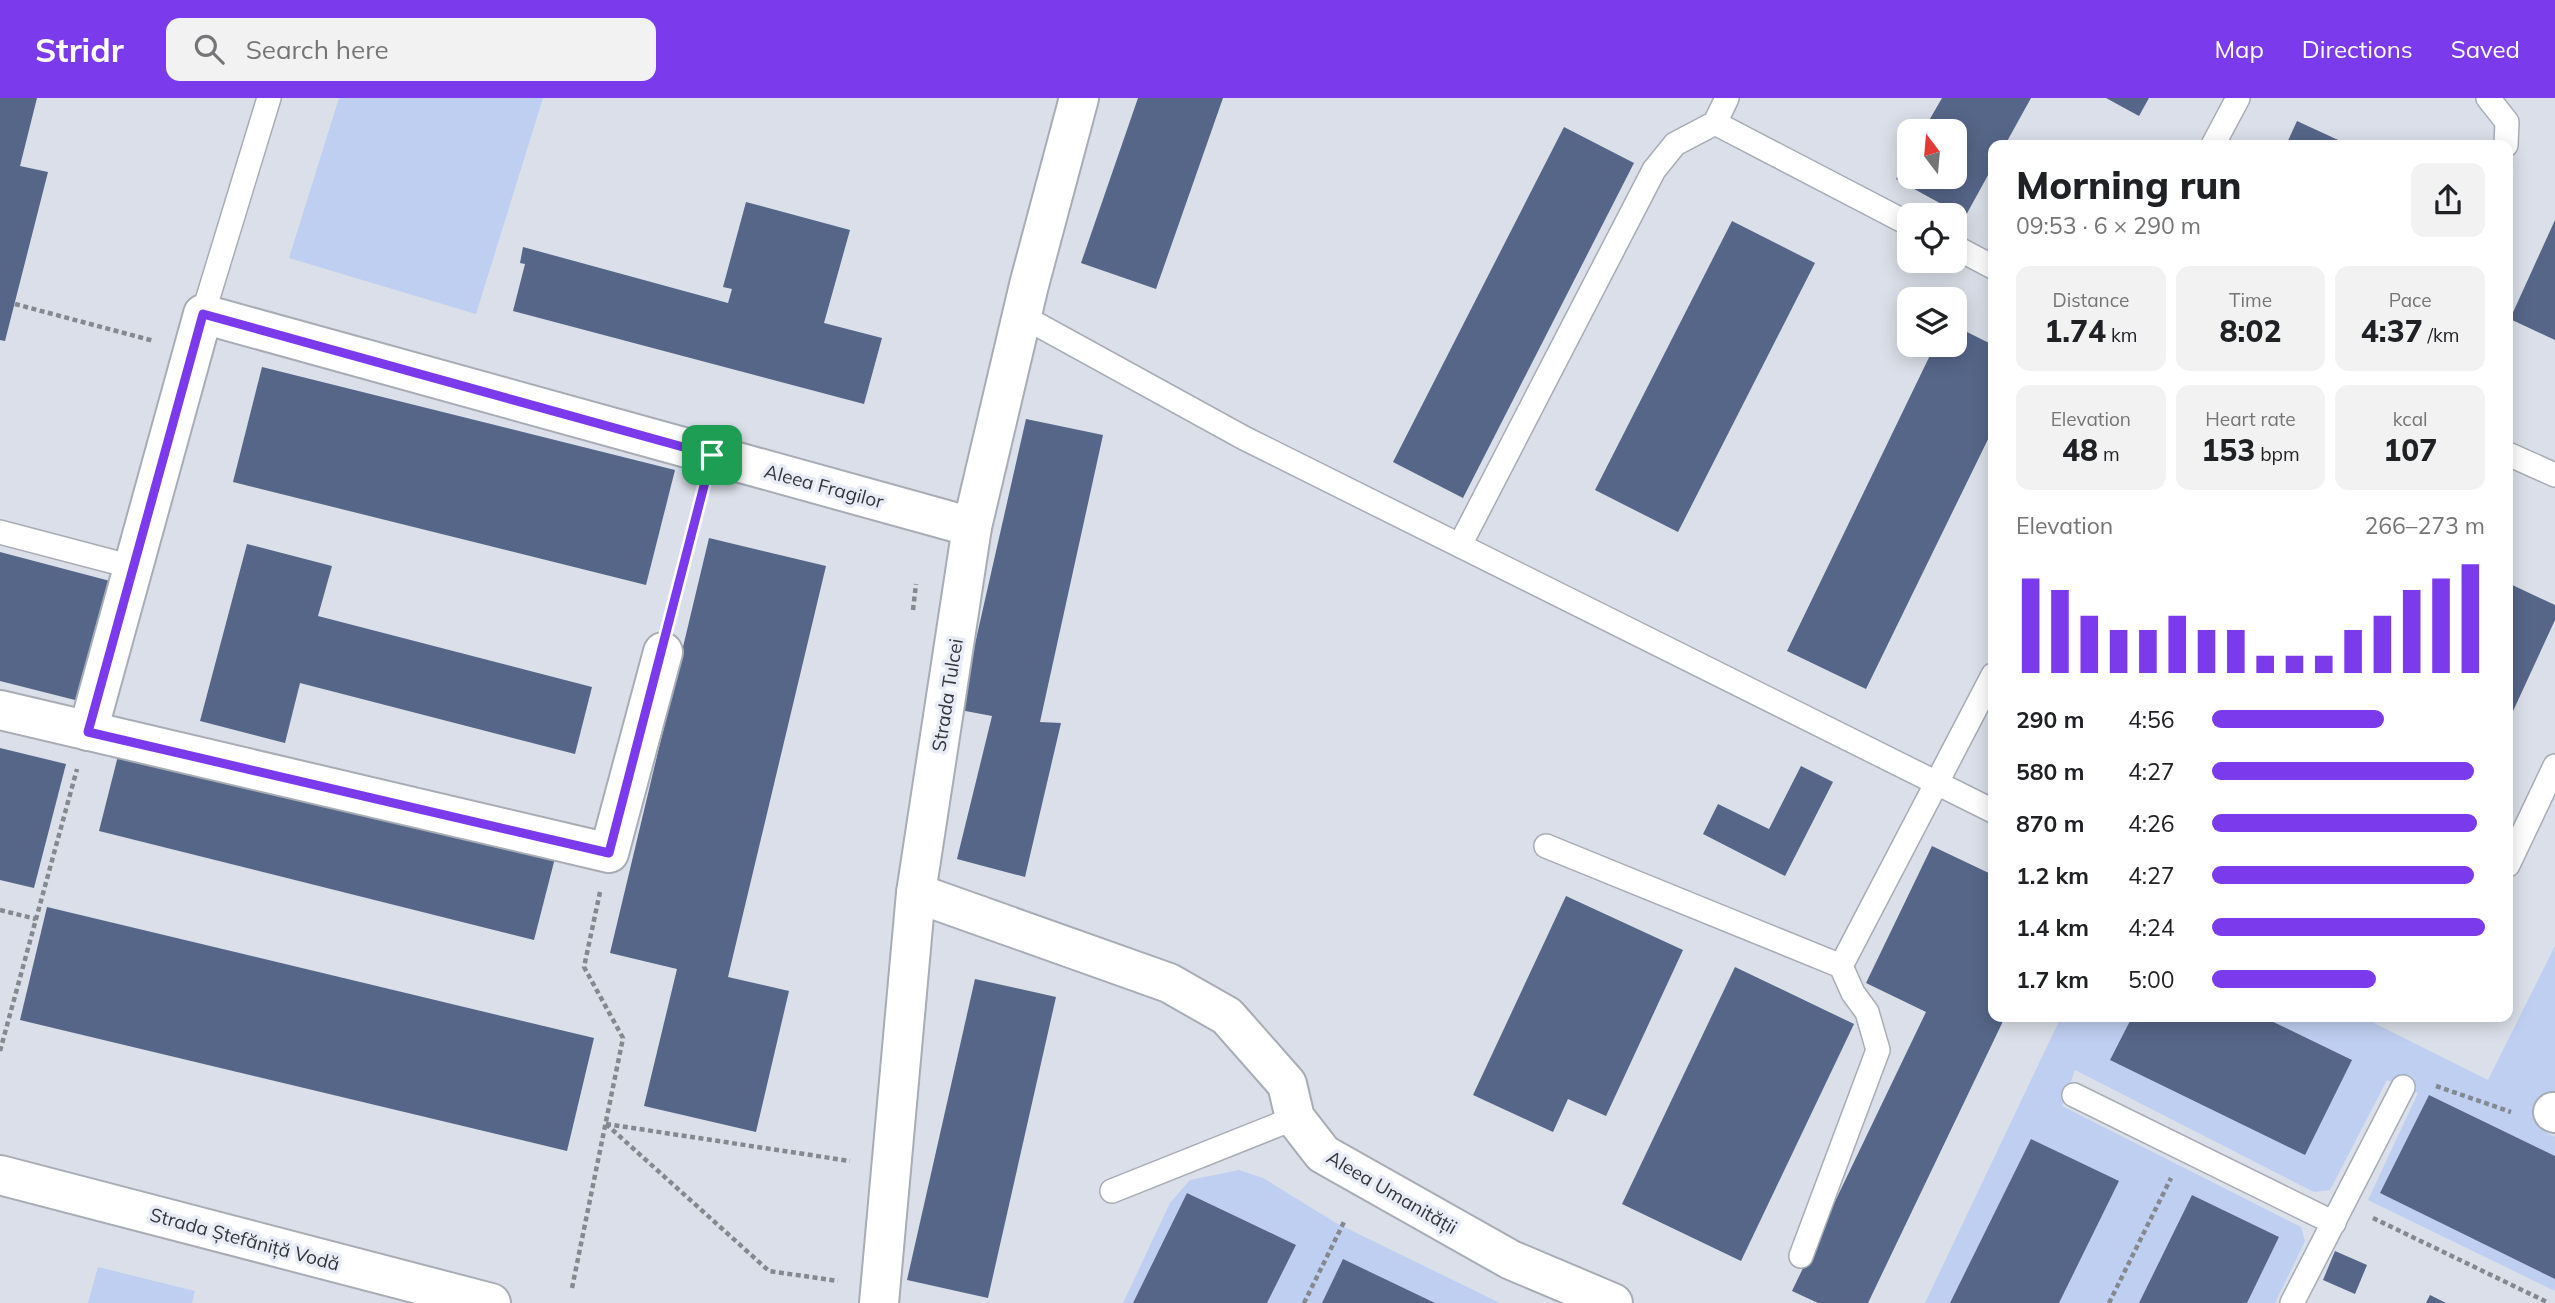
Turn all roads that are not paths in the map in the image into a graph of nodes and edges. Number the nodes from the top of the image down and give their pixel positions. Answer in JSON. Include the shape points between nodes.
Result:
{"nodes":[{"id":1,"x":269,"y":98,"type":"edge"},
{"id":2,"x":1079,"y":98,"type":"edge"},
{"id":3,"x":1727,"y":98,"type":"edge"},
{"id":4,"x":2238,"y":98,"type":"edge"},
{"id":5,"x":2488,"y":98,"type":"edge"},
{"id":6,"x":1715,"y":123,"type":"junction"},
{"id":7,"x":2216,"y":140,"type":"edge"},
{"id":8,"x":2506,"y":140,"type":"edge"},
{"id":9,"x":1897,"y":217,"type":"edge"},
{"id":10,"x":1967,"y":253,"type":"edge"},
{"id":11,"x":1988,"y":264,"type":"edge"},
{"id":12,"x":203,"y":314,"type":"junction"},
{"id":13,"x":1022,"y":316,"type":"junction"},
{"id":14,"x":2513,"y":456,"type":"edge"},
{"id":15,"x":2555,"y":475,"type":"edge"},
{"id":16,"x":972,"y":527,"type":"junction"},
{"id":17,"x":0,"y":532,"type":"edge"},
{"id":18,"x":1460,"y":545,"type":"junction"},
{"id":19,"x":133,"y":567,"type":"junction"},
{"id":20,"x":663,"y":652,"type":"road end"},
{"id":21,"x":1988,"y":684,"type":"edge"},
{"id":22,"x":0,"y":710,"type":"edge"},
{"id":23,"x":88,"y":732,"type":"junction"},
{"id":24,"x":2555,"y":766,"type":"edge"},
{"id":25,"x":1935,"y":782,"type":"junction"},
{"id":26,"x":1988,"y":808,"type":"edge"},
{"id":27,"x":1546,"y":846,"type":"dead end"},
{"id":28,"x":2513,"y":854,"type":"edge"},
{"id":29,"x":916,"y":893,"type":"junction"},
{"id":30,"x":1841,"y":966,"type":"junction"},
{"id":31,"x":2403,"y":1087,"type":"road end"},
{"id":32,"x":2074,"y":1095,"type":"dead end"},
{"id":33,"x":1295,"y":1118,"type":"junction"},
{"id":34,"x":0,"y":1175,"type":"edge"},
{"id":35,"x":1112,"y":1191,"type":"dead end"},
{"id":36,"x":2339,"y":1213,"type":"junction"},
{"id":37,"x":1801,"y":1256,"type":"dead end"},
{"id":38,"x":491,"y":1303,"type":"edge"},
{"id":39,"x":879,"y":1303,"type":"edge"},
{"id":40,"x":1613,"y":1303,"type":"edge"},
{"id":41,"x":2292,"y":1303,"type":"edge"}],
"edges":[{"from":1,"to":12,"type":"lane"},
{"from":2,"to":13,"type":"street","name":"Strada Tulcei"},
{"from":3,"to":6,"type":"lane"},
{"from":4,"to":7,"type":"lane"},
{"from":5,"to":8,"type":"lane","via":[[2507,122]]},
{"from":6,"to":9,"type":"lane"},
{"from":6,"to":18,"type":"lane","via":[[1675,144],[1654,170]]},
{"from":10,"to":11,"type":"lane"},
{"from":12,"to":16,"type":"street","name":"Aleea Fragilor"},
{"from":12,"to":19,"type":"street"},
{"from":13,"to":16,"type":"street","name":"Strada Tulcei"},
{"from":13,"to":18,"type":"lane","via":[[1244,438]]},
{"from":14,"to":15,"type":"lane"},
{"from":16,"to":29,"type":"street","name":"Strada Tulcei"},
{"from":17,"to":19,"type":"lane"},
{"from":18,"to":25,"type":"lane"},
{"from":19,"to":23,"type":"street"},
{"from":20,"to":23,"type":"street","via":[[609,853]]},
{"from":21,"to":25,"type":"lane"},
{"from":22,"to":23,"type":"street"},
{"from":24,"to":28,"type":"lane"},
{"from":25,"to":26,"type":"lane"},
{"from":25,"to":30,"type":"lane"},
{"from":27,"to":30,"type":"lane"},
{"from":29,"to":33,"type":"street","name":"Aleea Umanității","via":[[1169,983],[1227,1016],[1287,1084]]},
{"from":29,"to":39,"type":"street","name":"Strada Tulcei"},
{"from":30,"to":37,"type":"lane","via":[[1867,1012],[1878,1050]]},
{"from":31,"to":36,"type":"lane"},
{"from":32,"to":36,"type":"lane","via":[[2185,1150]]},
{"from":33,"to":35,"type":"lane"},
{"from":33,"to":40,"type":"street","name":"Aleea Umanității","via":[[1323,1154],[1511,1260]]},
{"from":34,"to":38,"type":"street","name":"Strada Ștefăniță Vodă"},
{"from":36,"to":41,"type":"lane"}]}
